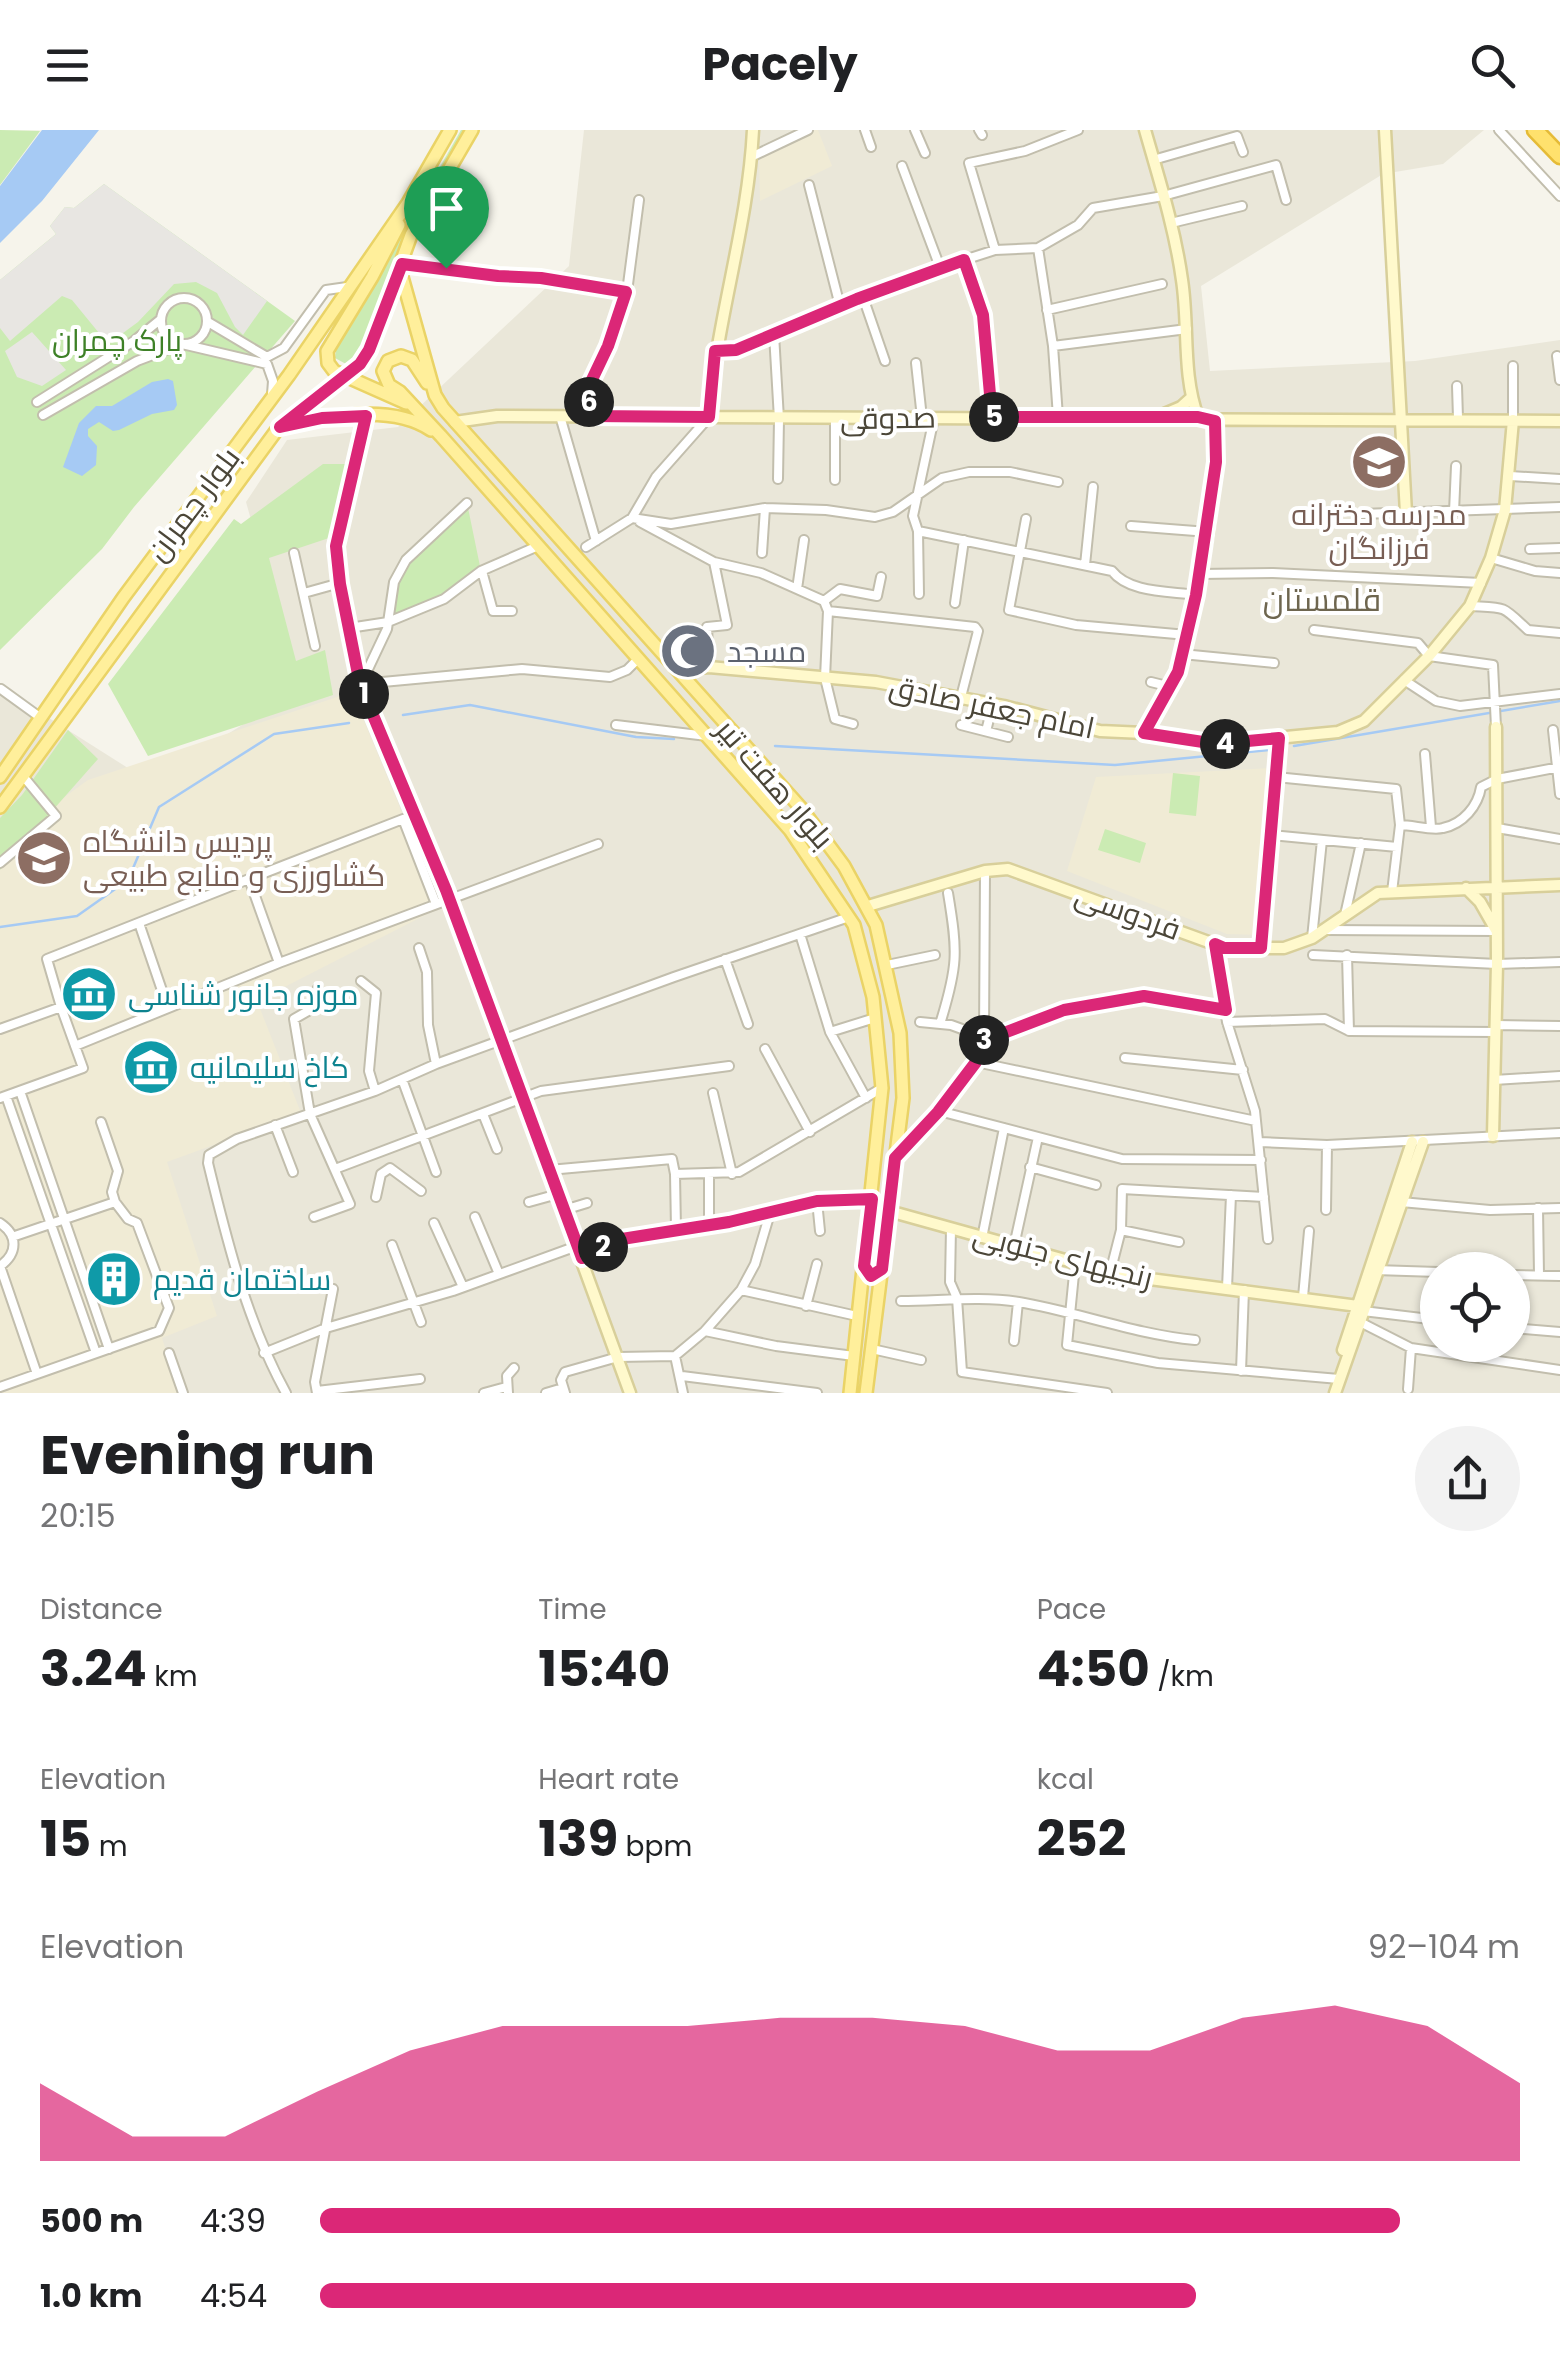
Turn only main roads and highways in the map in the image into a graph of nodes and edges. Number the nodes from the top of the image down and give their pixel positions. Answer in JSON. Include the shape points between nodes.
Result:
{"nodes":[{"id":1,"x":450,"y":130,"type":"edge"},
{"id":2,"x":472,"y":130,"type":"edge"},
{"id":3,"x":1536,"y":130,"type":"edge"},
{"id":4,"x":1560,"y":156,"type":"edge"},
{"id":5,"x":408,"y":203,"type":"junction"},
{"id":6,"x":401,"y":267,"type":"junction"},
{"id":7,"x":346,"y":374,"type":"junction"},
{"id":8,"x":435,"y":395,"type":"junction"},
{"id":9,"x":414,"y":407,"type":"junction"},
{"id":10,"x":280,"y":427,"type":"junction"},
{"id":11,"x":441,"y":436,"type":"junction"},
{"id":12,"x":709,"y":708,"type":"junction"},
{"id":13,"x":694,"y":721,"type":"junction"},
{"id":14,"x":726,"y":727,"type":"junction"},
{"id":15,"x":709,"y":738,"type":"junction"},
{"id":16,"x":2,"y":770,"type":"edge"},
{"id":17,"x":0,"y":807,"type":"edge"},
{"id":18,"x":864,"y":1266,"type":"junction"},
{"id":19,"x":882,"y":1269,"type":"junction"},
{"id":20,"x":877,"y":1306,"type":"junction"},
{"id":21,"x":859,"y":1310,"type":"junction"},
{"id":22,"x":850,"y":1393,"type":"edge"},
{"id":23,"x":866,"y":1393,"type":"edge"}],
"edges":[{"from":1,"to":5,"type":"main road","name":"بلوار چمران"},
{"from":2,"to":6,"type":"main road","via":[[411,234]]},
{"from":3,"to":4,"type":"highway"},
{"from":5,"to":7,"type":"main road","via":[[327,351],[334,371]]},
{"from":5,"to":16,"type":"main road","name":"بلوار چمران"},
{"from":6,"to":7,"type":"main road","name":"بلوار چمران","via":[[369,350]]},
{"from":6,"to":8,"type":"main road","name":"بلوار هفت تیر"},
{"from":7,"to":9,"type":"main road"},
{"from":7,"to":10,"type":"main road","name":"بلوار چمران"},
{"from":8,"to":9,"type":"main road","name":"بلوار هفت تیر","via":[[412,360],[388,361],[384,379]]},
{"from":8,"to":12,"type":"main road","name":"بلوار هفت تیر"},
{"from":9,"to":11,"type":"main road","name":"بلوار هفت تیر"},
{"from":10,"to":11,"type":"main road","name":"بلوار هفت تیر","via":[[366,416],[408,419]]},
{"from":10,"to":17,"type":"main road","name":"بلوار چمران"},
{"from":11,"to":13,"type":"main road","name":"بلوار هفت تیر"},
{"from":12,"to":13,"type":"main road","via":[[707,721]]},
{"from":12,"to":14,"type":"main road","name":"بلوار هفت تیر"},
{"from":13,"to":15,"type":"main road","name":"بلوار هفت تیر"},
{"from":14,"to":15,"type":"main road","via":[[714,728]]},
{"from":14,"to":19,"type":"main road","name":"بلوار هفت تیر","via":[[824,838],[878,930],[900,1033],[903,1098]]},
{"from":15,"to":18,"type":"main road","name":"بلوار هفت تیر","via":[[790,830],[854,925],[882,1088]]},
{"from":18,"to":19,"type":"main road","via":[[871,1276]]},
{"from":18,"to":21,"type":"main road","name":"بلوار هفت تیر"},
{"from":19,"to":20,"type":"main road","name":"بلوار هفت تیر"},
{"from":20,"to":21,"type":"main road","via":[[869,1296]]},
{"from":20,"to":23,"type":"main road","name":"بلوار هفت تیر"},
{"from":21,"to":22,"type":"main road","name":"بلوار هفت تیر"}]}
